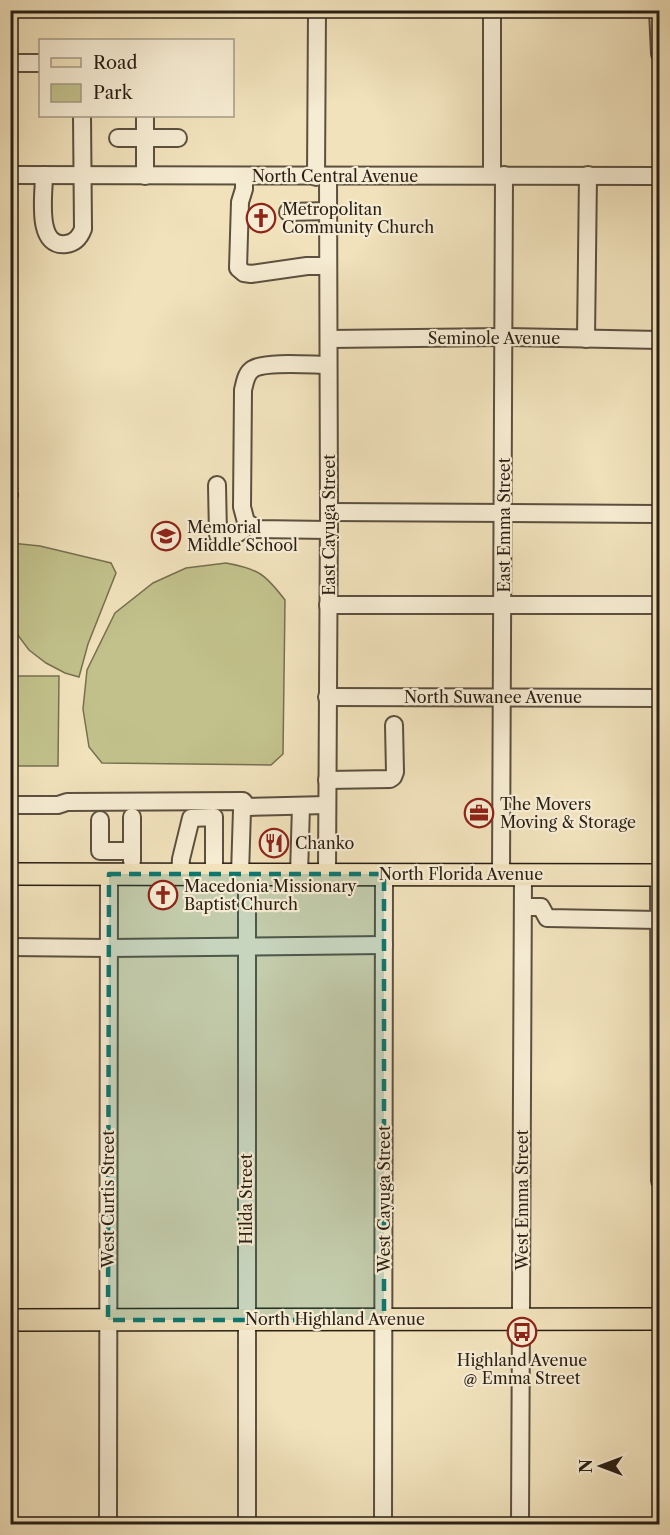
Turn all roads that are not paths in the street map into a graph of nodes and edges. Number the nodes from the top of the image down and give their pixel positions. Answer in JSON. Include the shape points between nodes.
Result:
{"nodes":[{"id":1,"x":317,"y":10,"type":"edge"},
{"id":2,"x":492,"y":10,"type":"edge"},
{"id":3,"x":658,"y":10,"type":"edge"},
{"id":4,"x":660,"y":54,"type":"edge"},
{"id":5,"x":10,"y":63,"type":"edge"},
{"id":6,"x":39,"y":63,"type":"edge"},
{"id":7,"x":82,"y":117,"type":"edge"},
{"id":8,"x":145,"y":117,"type":"edge"},
{"id":9,"x":118,"y":138,"type":"dead end"},
{"id":10,"x":145,"y":138,"type":"junction"},
{"id":11,"x":178,"y":138,"type":"dead end"},
{"id":12,"x":10,"y":175,"type":"edge"},
{"id":13,"x":44,"y":175,"type":"junction"},
{"id":14,"x":83,"y":175,"type":"junction"},
{"id":15,"x":498,"y":175,"type":"junction"},
{"id":16,"x":588,"y":175,"type":"junction"},
{"id":17,"x":145,"y":176,"type":"junction"},
{"id":18,"x":244,"y":176,"type":"junction"},
{"id":19,"x":660,"y":176,"type":"edge"},
{"id":20,"x":322,"y":177,"type":"junction"},
{"id":21,"x":328,"y":211,"type":"junction"},
{"id":22,"x":288,"y":212,"type":"dead end"},
{"id":23,"x":328,"y":266,"type":"junction"},
{"id":24,"x":504,"y":337,"type":"junction"},
{"id":25,"x":329,"y":339,"type":"junction"},
{"id":26,"x":586,"y":339,"type":"junction"},
{"id":27,"x":660,"y":340,"type":"edge"},
{"id":28,"x":328,"y":365,"type":"junction"},
{"id":29,"x":217,"y":485,"type":"dead end"},
{"id":30,"x":329,"y":512,"type":"junction"},
{"id":31,"x":504,"y":513,"type":"junction"},
{"id":32,"x":660,"y":516,"type":"edge"},
{"id":33,"x":250,"y":525,"type":"junction"},
{"id":34,"x":329,"y":530,"type":"junction"},
{"id":35,"x":328,"y":605,"type":"junction"},
{"id":36,"x":660,"y":605,"type":"edge"},
{"id":37,"x":503,"y":606,"type":"junction"},
{"id":38,"x":503,"y":696,"type":"junction"},
{"id":39,"x":327,"y":697,"type":"junction"},
{"id":40,"x":660,"y":698,"type":"edge"},
{"id":41,"x":394,"y":725,"type":"dead end"},
{"id":42,"x":327,"y":780,"type":"junction"},
{"id":43,"x":10,"y":805,"type":"edge"},
{"id":44,"x":327,"y":805,"type":"junction"},
{"id":45,"x":301,"y":806,"type":"junction"},
{"id":46,"x":248,"y":807,"type":"junction"},
{"id":47,"x":132,"y":817,"type":"dead end"},
{"id":48,"x":100,"y":820,"type":"dead end"},
{"id":49,"x":132,"y":851,"type":"junction"},
{"id":50,"x":109,"y":873,"type":"junction"},
{"id":51,"x":299,"y":873,"type":"junction"},
{"id":52,"x":327,"y":873,"type":"junction"},
{"id":53,"x":10,"y":874,"type":"edge"},
{"id":54,"x":132,"y":874,"type":"junction"},
{"id":55,"x":180,"y":874,"type":"junction"},
{"id":56,"x":214,"y":874,"type":"junction"},
{"id":57,"x":243,"y":874,"type":"junction"},
{"id":58,"x":384,"y":874,"type":"junction"},
{"id":59,"x":501,"y":875,"type":"junction"},
{"id":60,"x":523,"y":875,"type":"junction"},
{"id":61,"x":659,"y":875,"type":"edge"},
{"id":62,"x":523,"y":907,"type":"junction"},
{"id":63,"x":659,"y":920,"type":"edge"},
{"id":64,"x":384,"y":945,"type":"junction"},
{"id":65,"x":247,"y":946,"type":"junction"},
{"id":66,"x":10,"y":947,"type":"edge"},
{"id":67,"x":109,"y":948,"type":"junction"},
{"id":68,"x":660,"y":1181,"type":"edge"},
{"id":69,"x":246,"y":1319,"type":"junction"},
{"id":70,"x":522,"y":1319,"type":"junction"},
{"id":71,"x":660,"y":1319,"type":"edge"},
{"id":72,"x":10,"y":1320,"type":"edge"},
{"id":73,"x":108,"y":1320,"type":"junction"},
{"id":74,"x":384,"y":1320,"type":"junction"},
{"id":75,"x":108,"y":1524,"type":"edge"},
{"id":76,"x":247,"y":1524,"type":"edge"},
{"id":77,"x":383,"y":1524,"type":"edge"},
{"id":78,"x":520,"y":1524,"type":"edge"}],
"edges":[{"from":1,"to":20,"type":"street","name":"East Cayuga Street"},
{"from":2,"to":15,"type":"street","name":"East Emma Street"},
{"from":3,"to":4,"type":"street"},
{"from":5,"to":6,"type":"street"},
{"from":7,"to":14,"type":"street"},
{"from":8,"to":10,"type":"street"},
{"from":9,"to":10,"type":"street"},
{"from":10,"to":11,"type":"street"},
{"from":10,"to":17,"type":"street"},
{"from":12,"to":13,"type":"street","name":"North Central Avenue"},
{"from":13,"to":14,"type":"street","name":"North Central Avenue"},
{"from":13,"to":14,"type":"street","via":[[44,227],[48,237],[64,244],[79,238],[83,230]]},
{"from":14,"to":17,"type":"street","name":"North Central Avenue"},
{"from":15,"to":16,"type":"street","name":"North Central Avenue"},
{"from":15,"to":20,"type":"street","name":"North Central Avenue"},
{"from":15,"to":24,"type":"street","name":"East Emma Street"},
{"from":16,"to":19,"type":"street","name":"North Central Avenue"},
{"from":16,"to":26,"type":"street"},
{"from":17,"to":18,"type":"street","name":"North Central Avenue"},
{"from":18,"to":20,"type":"street","name":"North Central Avenue"},
{"from":18,"to":23,"type":"street","via":[[238,268],[251,274]]},
{"from":20,"to":21,"type":"street","name":"East Cayuga Street"},
{"from":21,"to":22,"type":"street"},
{"from":21,"to":23,"type":"street","name":"East Cayuga Street"},
{"from":23,"to":25,"type":"street","name":"East Cayuga Street"},
{"from":24,"to":25,"type":"street","name":"Seminole Avenue"},
{"from":24,"to":26,"type":"street","name":"Seminole Avenue"},
{"from":24,"to":31,"type":"street","name":"East Emma Street"},
{"from":25,"to":28,"type":"street","name":"East Cayuga Street"},
{"from":26,"to":27,"type":"street","name":"Seminole Avenue"},
{"from":28,"to":30,"type":"street","name":"East Cayuga Street"},
{"from":28,"to":33,"type":"street","via":[[266,365],[252,369],[246,377],[242,507]]},
{"from":29,"to":33,"type":"street","via":[[218,535],[235,535]]},
{"from":30,"to":31,"type":"street"},
{"from":30,"to":34,"type":"street","name":"East Cayuga Street"},
{"from":31,"to":32,"type":"street"},
{"from":31,"to":37,"type":"street","name":"East Emma Street"},
{"from":33,"to":34,"type":"street","via":[[266,530]]},
{"from":34,"to":35,"type":"street","name":"East Cayuga Street"},
{"from":35,"to":37,"type":"street"},
{"from":35,"to":39,"type":"street","name":"East Cayuga Street"},
{"from":36,"to":37,"type":"street"},
{"from":37,"to":38,"type":"street","name":"East Emma Street"},
{"from":38,"to":39,"type":"street","name":"North Suwanee Avenue"},
{"from":38,"to":40,"type":"street","name":"North Suwanee Avenue"},
{"from":38,"to":59,"type":"street","name":"East Emma Street"},
{"from":39,"to":42,"type":"street","name":"East Cayuga Street"},
{"from":41,"to":42,"type":"street","via":[[393,777]]},
{"from":42,"to":44,"type":"street","name":"East Cayuga Street"},
{"from":43,"to":46,"type":"street","via":[[243,801]]},
{"from":44,"to":45,"type":"street"},
{"from":44,"to":52,"type":"street","name":"East Cayuga Street"},
{"from":45,"to":46,"type":"street"},
{"from":45,"to":51,"type":"street"},
{"from":46,"to":57,"type":"street","name":"Hilda Street","via":[[240,813]]},
{"from":47,"to":49,"type":"street"},
{"from":48,"to":49,"type":"street","via":[[100,851]]},
{"from":49,"to":54,"type":"street"},
{"from":50,"to":53,"type":"main road","name":"North Florida Avenue"},
{"from":50,"to":54,"type":"main road","name":"North Florida Avenue"},
{"from":50,"to":67,"type":"street","name":"West Curtis Street"},
{"from":51,"to":52,"type":"main road","name":"North Florida Avenue"},
{"from":51,"to":57,"type":"main road","name":"North Florida Avenue"},
{"from":52,"to":58,"type":"main road","name":"North Florida Avenue"},
{"from":54,"to":55,"type":"main road","name":"North Florida Avenue"},
{"from":55,"to":56,"type":"main road","name":"North Florida Avenue"},
{"from":55,"to":56,"type":"street","via":[[191,818],[213,817]]},
{"from":56,"to":57,"type":"main road","name":"North Florida Avenue"},
{"from":57,"to":65,"type":"street","name":"Hilda Street"},
{"from":58,"to":59,"type":"main road","name":"North Florida Avenue"},
{"from":58,"to":64,"type":"street","name":"West Cayuga Street"},
{"from":59,"to":60,"type":"main road","name":"North Florida Avenue"},
{"from":60,"to":61,"type":"main road","name":"North Florida Avenue"},
{"from":60,"to":62,"type":"street","name":"West Emma Street"},
{"from":61,"to":63,"type":"street"},
{"from":62,"to":63,"type":"street","via":[[542,907],[547,918]]},
{"from":62,"to":70,"type":"street","name":"West Emma Street"},
{"from":63,"to":68,"type":"street"},
{"from":64,"to":65,"type":"street"},
{"from":64,"to":74,"type":"street","name":"West Cayuga Street"},
{"from":65,"to":67,"type":"street"},
{"from":65,"to":69,"type":"street","name":"Hilda Street"},
{"from":66,"to":67,"type":"street"},
{"from":67,"to":73,"type":"street","name":"West Curtis Street"},
{"from":69,"to":73,"type":"main road","name":"North Highland Avenue"},
{"from":69,"to":74,"type":"main road","name":"North Highland Avenue"},
{"from":69,"to":76,"type":"street","name":"Hilda Street"},
{"from":70,"to":71,"type":"main road","name":"North Highland Avenue"},
{"from":70,"to":74,"type":"main road","name":"North Highland Avenue"},
{"from":70,"to":78,"type":"street","name":"West Emma Street"},
{"from":72,"to":73,"type":"main road","name":"North Highland Avenue"},
{"from":73,"to":75,"type":"street","name":"West Curtis Street"},
{"from":74,"to":77,"type":"street","name":"West Cayuga Street"}]}
